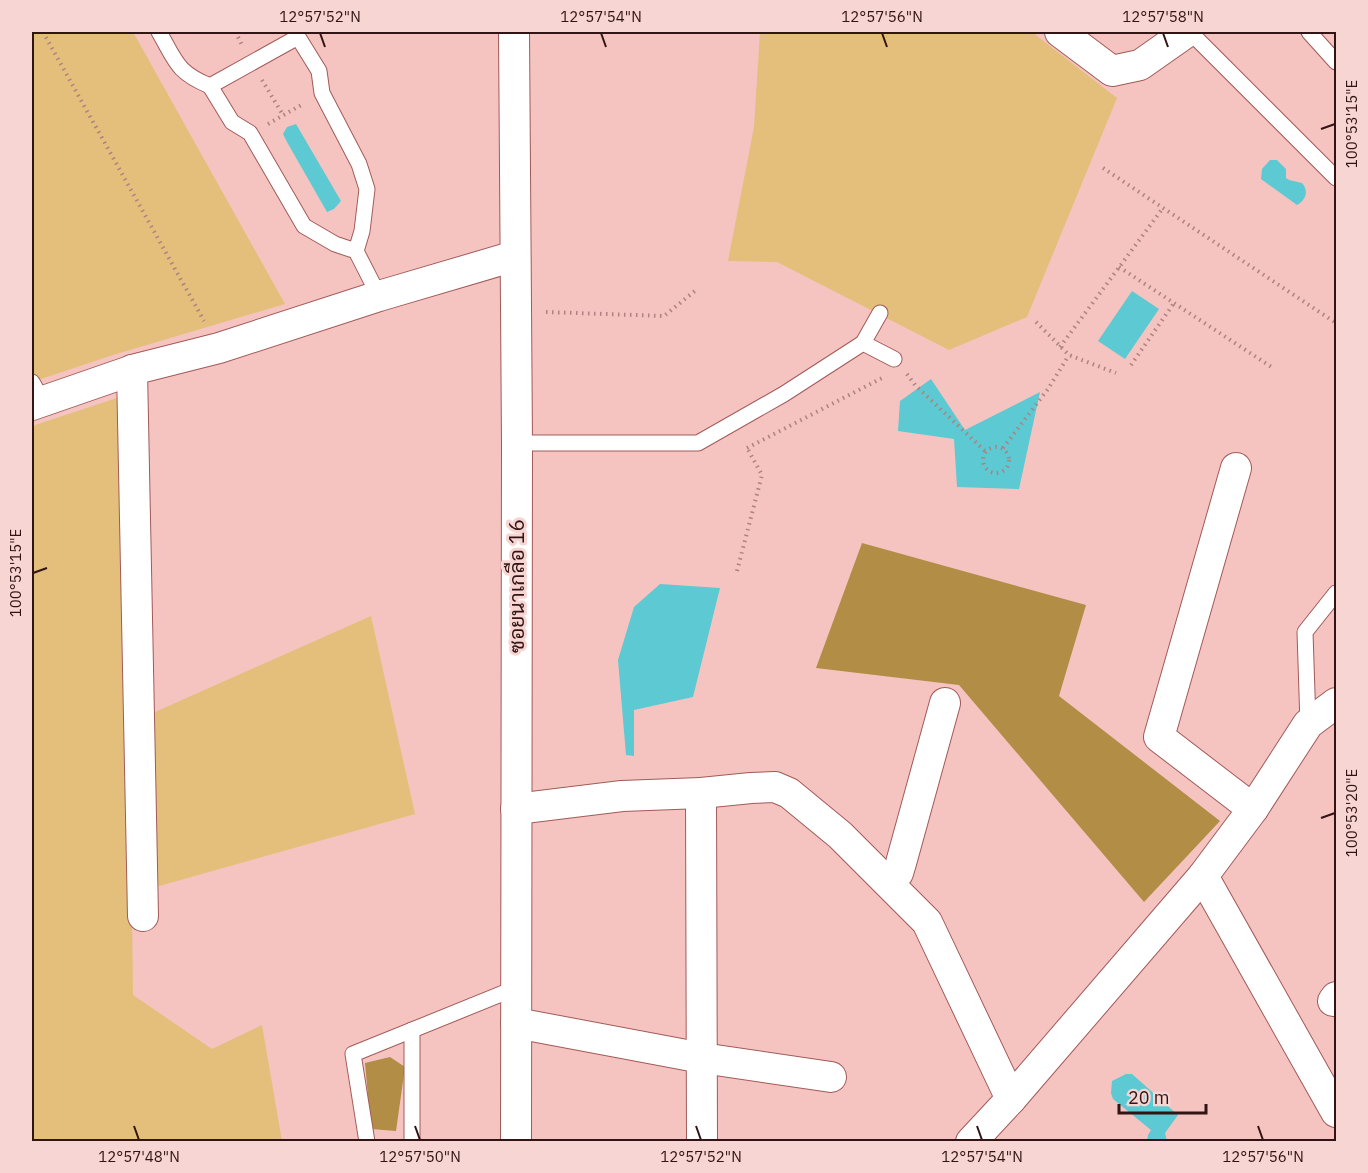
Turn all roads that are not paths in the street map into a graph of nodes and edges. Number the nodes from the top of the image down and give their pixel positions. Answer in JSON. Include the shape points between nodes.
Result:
{"nodes":[{"id":1,"x":159,"y":32,"type":"edge"},
{"id":2,"x":514,"y":32,"type":"edge"},
{"id":3,"x":1060,"y":32,"type":"edge"},
{"id":4,"x":1189,"y":32,"type":"edge"},
{"id":5,"x":1309,"y":32,"type":"edge"},
{"id":6,"x":299,"y":34,"type":"edge"},
{"id":7,"x":1336,"y":62,"type":"edge"},
{"id":8,"x":210,"y":86,"type":"junction"},
{"id":9,"x":1336,"y":178,"type":"edge"},
{"id":10,"x":356,"y":251,"type":"junction"},
{"id":11,"x":515,"y":256,"type":"junction"},
{"id":12,"x":379,"y":296,"type":"junction"},
{"id":13,"x":880,"y":313,"type":"dead end"},
{"id":14,"x":863,"y":343,"type":"junction"},
{"id":15,"x":893,"y":366,"type":"road end"},
{"id":16,"x":132,"y":370,"type":"junction"},
{"id":17,"x":35,"y":396,"type":"edge"},
{"id":18,"x":517,"y":443,"type":"junction"},
{"id":19,"x":1236,"y":468,"type":"dead end"},
{"id":20,"x":1336,"y":593,"type":"edge"},
{"id":21,"x":945,"y":703,"type":"dead end"},
{"id":22,"x":1336,"y":704,"type":"edge"},
{"id":23,"x":1308,"y":724,"type":"junction"},
{"id":24,"x":701,"y":793,"type":"junction"},
{"id":25,"x":516,"y":809,"type":"junction"},
{"id":26,"x":1253,"y":809,"type":"junction"},
{"id":27,"x":1203,"y":876,"type":"junction"},
{"id":28,"x":889,"y":883,"type":"junction"},
{"id":29,"x":143,"y":916,"type":"dead end"},
{"id":30,"x":516,"y":988,"type":"junction"},
{"id":31,"x":516,"y":1023,"type":"junction"},
{"id":32,"x":412,"y":1030,"type":"junction"},
{"id":33,"x":702,"y":1058,"type":"junction"},
{"id":34,"x":831,"y":1077,"type":"dead end"},
{"id":35,"x":1011,"y":1099,"type":"junction"},
{"id":36,"x":1336,"y":1112,"type":"edge"},
{"id":37,"x":366,"y":1142,"type":"edge"},
{"id":38,"x":412,"y":1142,"type":"edge"},
{"id":39,"x":516,"y":1142,"type":"edge"},
{"id":40,"x":702,"y":1142,"type":"edge"},
{"id":41,"x":971,"y":1142,"type":"edge"}],
"edges":[{"from":1,"to":8,"type":"lane","via":[[181,70]]},
{"from":2,"to":11,"type":"street","name":"ซอยนาเกลือ 16"},
{"from":3,"to":4,"type":"street","via":[[1112,72],[1140,65]]},
{"from":4,"to":9,"type":"lane"},
{"from":5,"to":7,"type":"lane"},
{"from":6,"to":8,"type":"lane"},
{"from":6,"to":10,"type":"lane","via":[[319,71],[322,93],[359,164],[367,189],[363,231]]},
{"from":8,"to":10,"type":"lane","via":[[232,122],[250,133],[304,226]]},
{"from":10,"to":12,"type":"lane"},
{"from":11,"to":12,"type":"street"},
{"from":11,"to":18,"type":"street","name":"ซอยนาเกลือ 16"},
{"from":12,"to":16,"type":"street","via":[[219,348]]},
{"from":13,"to":14,"type":"lane"},
{"from":14,"to":15,"type":"lane"},
{"from":14,"to":18,"type":"lane","via":[[698,443]]},
{"from":16,"to":17,"type":"street"},
{"from":16,"to":29,"type":"street"},
{"from":18,"to":25,"type":"street","name":"ซอยนาเกลือ 16"},
{"from":19,"to":26,"type":"street","via":[[1159,737]]},
{"from":20,"to":23,"type":"lane","via":[[1305,632]]},
{"from":21,"to":28,"type":"street","via":[[898,873]]},
{"from":22,"to":23,"type":"street"},
{"from":23,"to":26,"type":"street"},
{"from":24,"to":25,"type":"street","via":[[622,796]]},
{"from":24,"to":28,"type":"street","via":[[775,787],[789,793]]},
{"from":24,"to":33,"type":"street"},
{"from":25,"to":30,"type":"street","name":"ซอยนาเกลือ 16"},
{"from":26,"to":27,"type":"street"},
{"from":27,"to":35,"type":"street"},
{"from":27,"to":36,"type":"street"},
{"from":28,"to":35,"type":"street","via":[[927,922]]},
{"from":30,"to":31,"type":"street","name":"ซอยนาเกลือ 16"},
{"from":30,"to":32,"type":"lane"},
{"from":31,"to":33,"type":"street"},
{"from":31,"to":39,"type":"street","name":"ซอยนาเกลือ 16"},
{"from":32,"to":37,"type":"lane","via":[[353,1054]]},
{"from":32,"to":38,"type":"lane"},
{"from":33,"to":34,"type":"street"},
{"from":33,"to":40,"type":"street"},
{"from":35,"to":41,"type":"street"}]}
